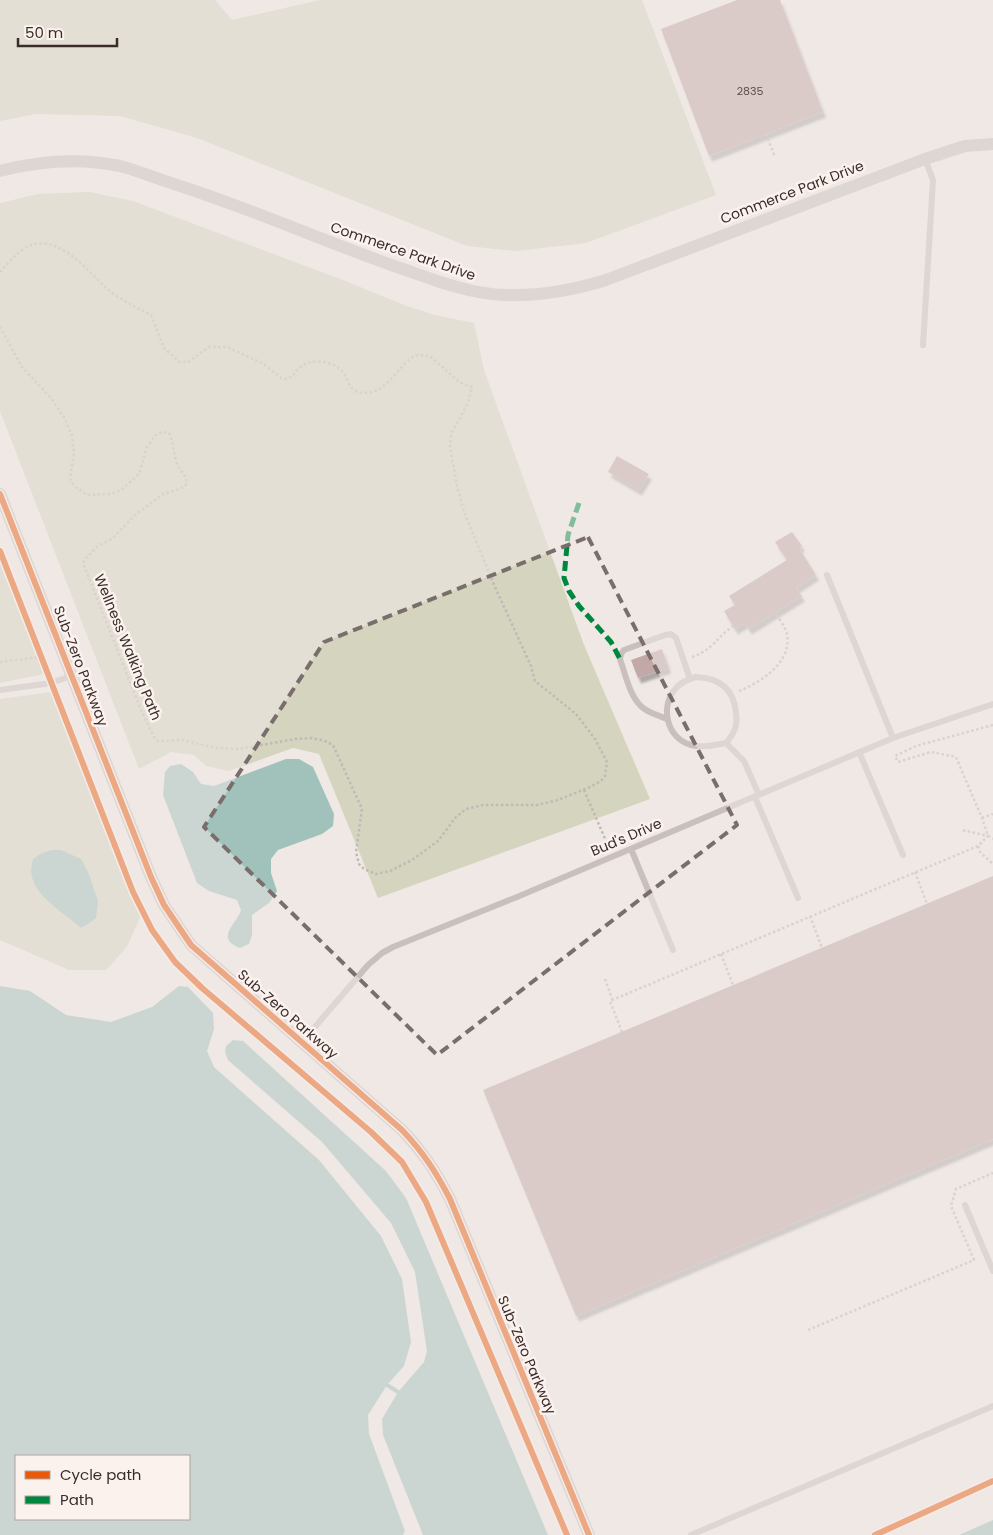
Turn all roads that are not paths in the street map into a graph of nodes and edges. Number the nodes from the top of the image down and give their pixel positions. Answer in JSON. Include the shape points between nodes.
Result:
{"nodes":[{"id":1,"x":993,"y":144,"type":"edge"},
{"id":2,"x":925,"y":159,"type":"junction"},
{"id":3,"x":0,"y":171,"type":"edge"},
{"id":4,"x":923,"y":345,"type":"dead end"},
{"id":5,"x":0,"y":494,"type":"edge"},
{"id":6,"x":827,"y":575,"type":"dead end"},
{"id":7,"x":71,"y":676,"type":"junction"},
{"id":8,"x":690,"y":679,"type":"junction"},
{"id":9,"x":0,"y":690,"type":"edge"},
{"id":10,"x":993,"y":704,"type":"edge"},
{"id":11,"x":667,"y":720,"type":"junction"},
{"id":12,"x":893,"y":738,"type":"junction"},
{"id":13,"x":726,"y":742,"type":"junction"},
{"id":14,"x":859,"y":752,"type":"junction"},
{"id":15,"x":757,"y":796,"type":"junction"},
{"id":16,"x":631,"y":849,"type":"junction"},
{"id":17,"x":902,"y":855,"type":"dead end"},
{"id":18,"x":798,"y":898,"type":"dead end"},
{"id":19,"x":673,"y":950,"type":"dead end"},
{"id":20,"x":302,"y":1042,"type":"junction"},
{"id":21,"x":965,"y":1206,"type":"dead end"},
{"id":22,"x":993,"y":1271,"type":"edge"},
{"id":23,"x":993,"y":1406,"type":"edge"},
{"id":24,"x":589,"y":1535,"type":"edge"},
{"id":25,"x":691,"y":1535,"type":"edge"}],
"edges":[{"from":1,"to":2,"type":"street","name":"Commerce Park Drive","via":[[965,146]]},
{"from":2,"to":3,"type":"street","name":"Commerce Park Drive","via":[[606,280],[550,293],[506,295],[449,285],[210,196],[120,167],[55,163]]},
{"from":2,"to":4,"type":"lane","via":[[933,180]]},
{"from":5,"to":7,"type":"street","name":"Sub-Zero Parkway"},
{"from":6,"to":12,"type":"lane"},
{"from":7,"to":9,"type":"lane","via":[[51,683]]},
{"from":7,"to":20,"type":"street","name":"Sub-Zero Parkway","via":[[164,905],[191,945]]},
{"from":8,"to":11,"type":"lane","via":[[676,687],[669,697]]},
{"from":8,"to":11,"type":"lane","via":[[676,638],[671,634],[620,654],[639,705]]},
{"from":8,"to":13,"type":"lane","via":[[708,678],[718,682],[734,699],[737,721]]},
{"from":10,"to":12,"type":"lane","name":"Bud's Drive"},
{"from":11,"to":13,"type":"lane","via":[[675,735],[689,745],[700,747]]},
{"from":12,"to":14,"type":"lane","name":"Bud's Drive"},
{"from":13,"to":15,"type":"lane","via":[[744,761]]},
{"from":14,"to":15,"type":"lane","name":"Bud's Drive"},
{"from":14,"to":17,"type":"lane"},
{"from":15,"to":16,"type":"lane","name":"Bud's Drive"},
{"from":15,"to":18,"type":"lane"},
{"from":16,"to":19,"type":"lane"},
{"from":16,"to":20,"type":"lane","name":"Bud's Drive","via":[[393,947],[368,965]]},
{"from":20,"to":24,"type":"street","name":"Sub-Zero Parkway","via":[[402,1130],[437,1173]]},
{"from":21,"to":22,"type":"lane"},
{"from":23,"to":25,"type":"lane"}]}
